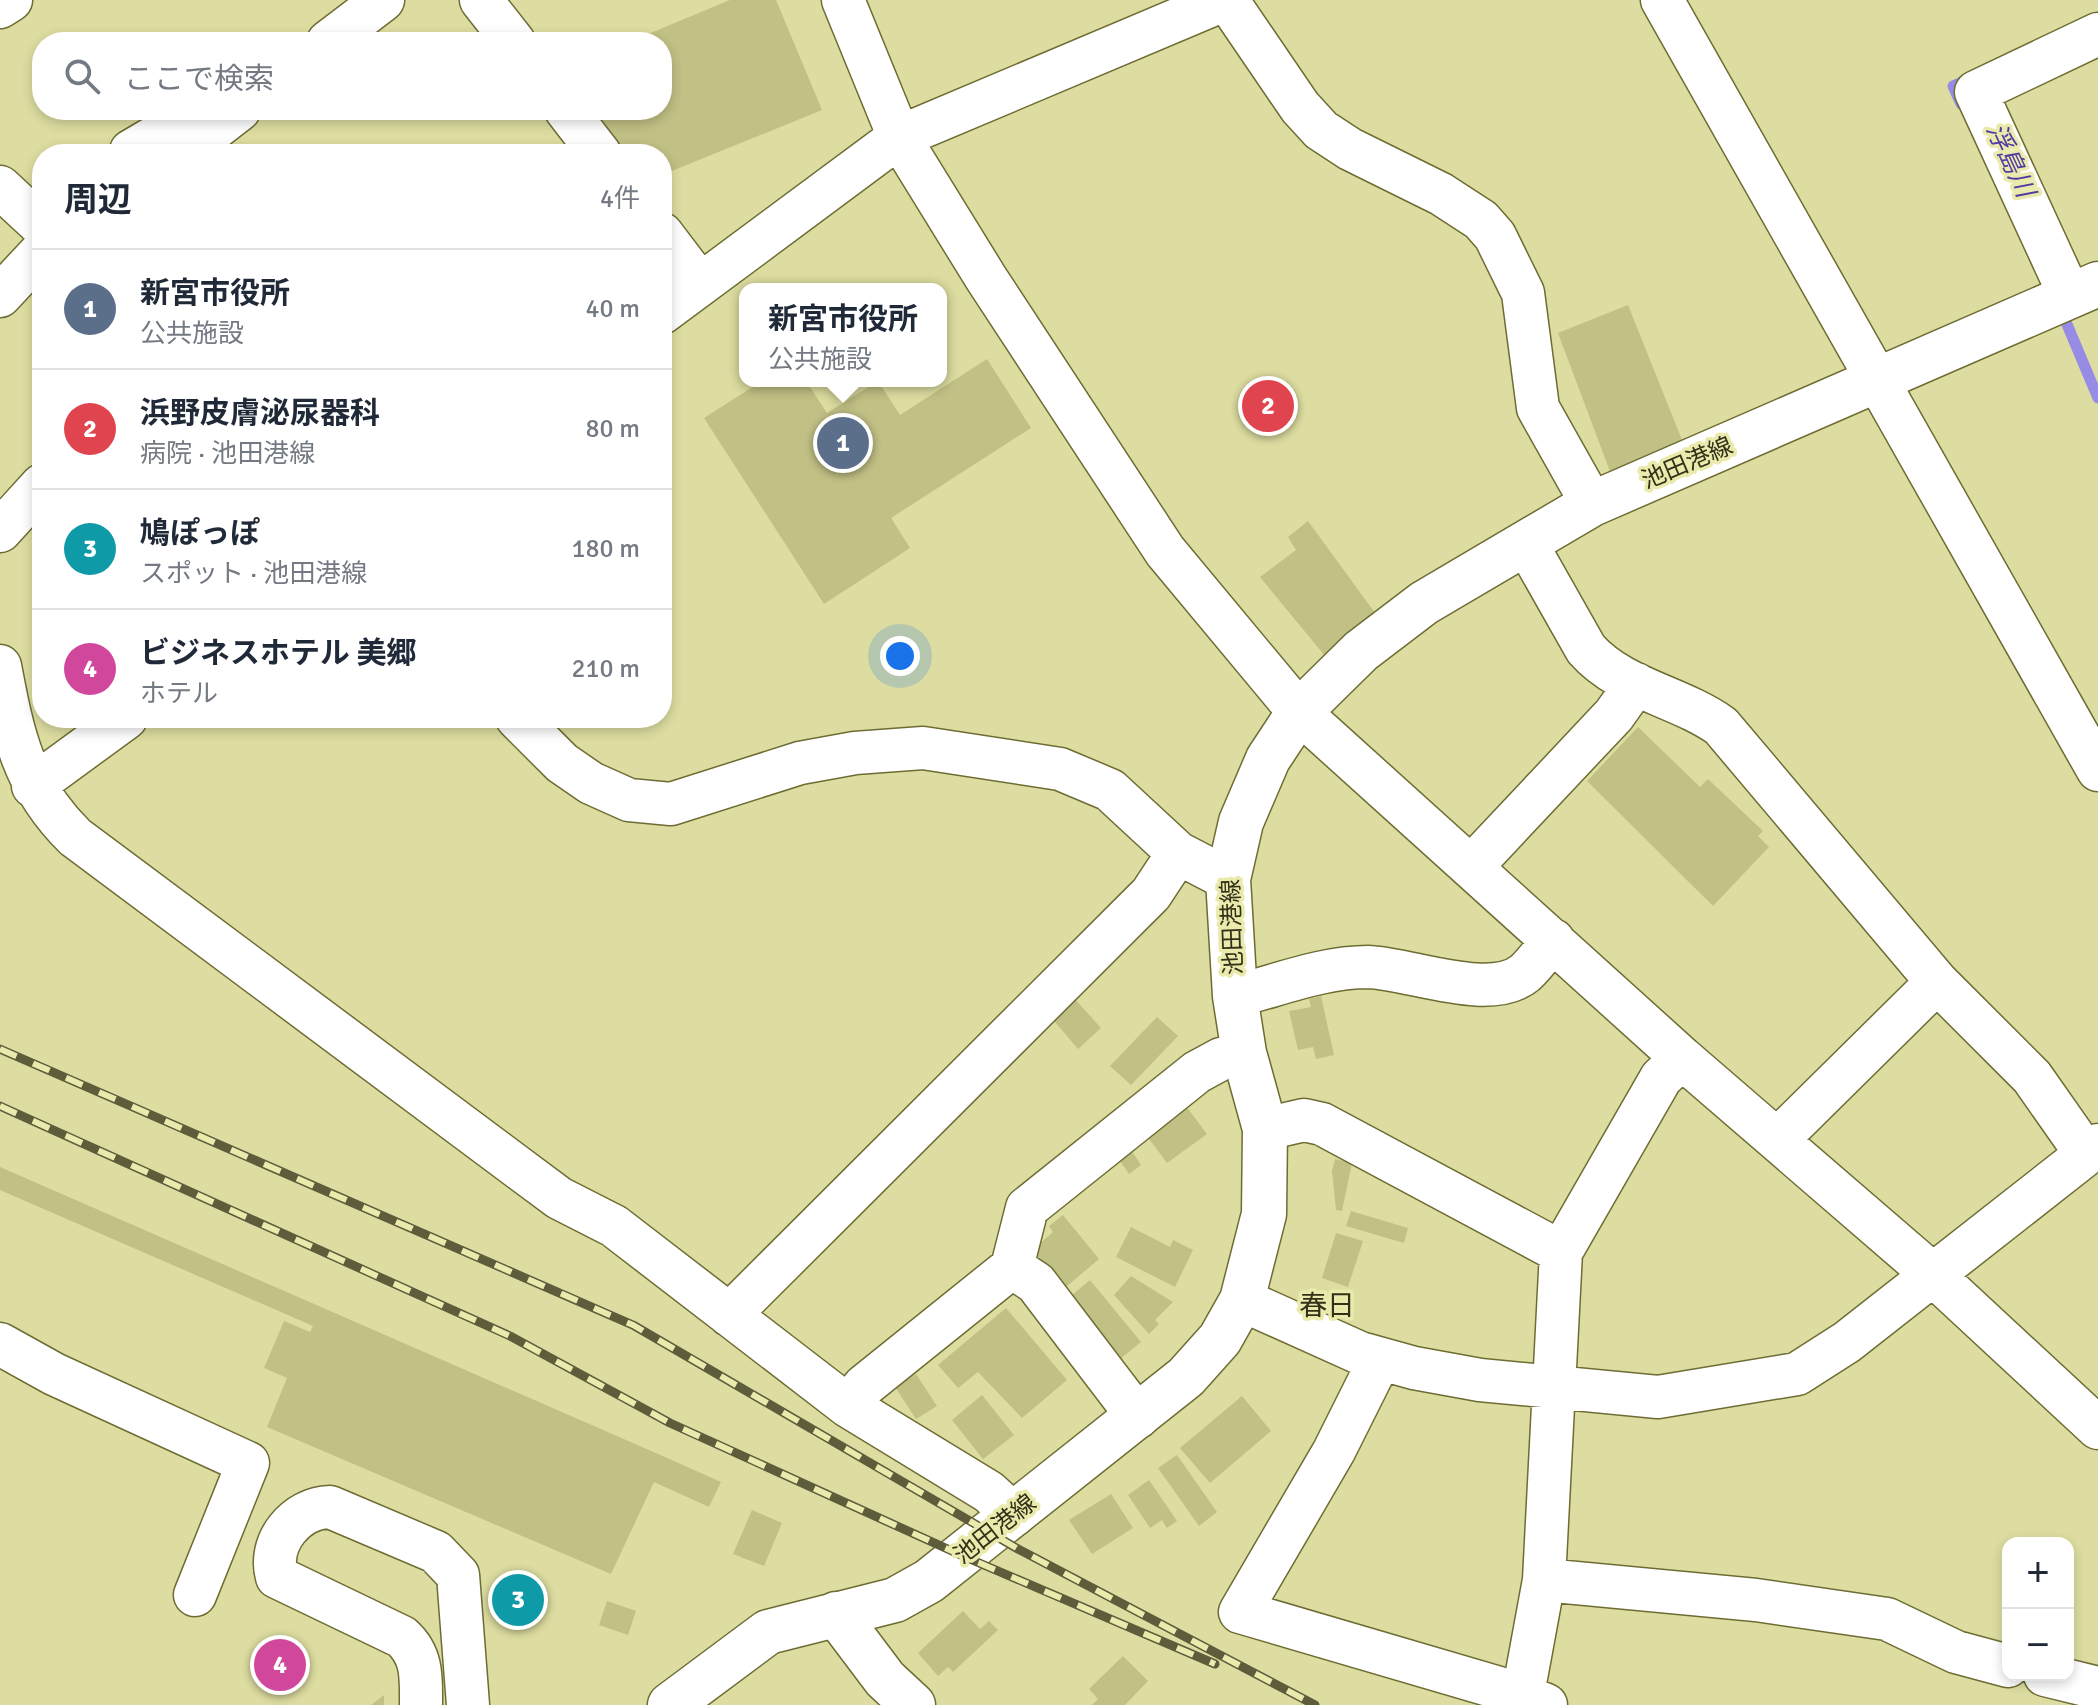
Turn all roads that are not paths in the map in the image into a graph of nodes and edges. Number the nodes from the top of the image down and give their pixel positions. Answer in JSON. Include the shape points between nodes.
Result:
{"nodes":[{"id":1,"x":11,"y":0,"type":"edge"},
{"id":2,"x":383,"y":0,"type":"edge"},
{"id":3,"x":481,"y":0,"type":"edge"},
{"id":4,"x":843,"y":0,"type":"edge"},
{"id":5,"x":1225,"y":0,"type":"edge"},
{"id":6,"x":1662,"y":0,"type":"edge"},
{"id":7,"x":0,"y":7,"type":"edge"},
{"id":8,"x":341,"y":32,"type":"edge"},
{"id":9,"x":506,"y":32,"type":"edge"},
{"id":10,"x":2098,"y":34,"type":"edge"},
{"id":11,"x":574,"y":120,"type":"edge"},
{"id":12,"x":223,"y":122,"type":"edge"},
{"id":13,"x":899,"y":137,"type":"junction"},
{"id":14,"x":143,"y":144,"type":"edge"},
{"id":15,"x":592,"y":144,"type":"edge"},
{"id":16,"x":0,"y":187,"type":"edge"},
{"id":17,"x":32,"y":217,"type":"edge"},
{"id":18,"x":672,"y":247,"type":"edge"},
{"id":19,"x":32,"y":262,"type":"edge"},
{"id":20,"x":700,"y":284,"type":"junction"},
{"id":21,"x":2084,"y":290,"type":"edge"},
{"id":22,"x":0,"y":296,"type":"edge"},
{"id":23,"x":672,"y":305,"type":"edge"},
{"id":24,"x":1877,"y":382,"type":"junction"},
{"id":25,"x":32,"y":496,"type":"edge"},
{"id":26,"x":1592,"y":504,"type":"junction"},
{"id":27,"x":0,"y":531,"type":"edge"},
{"id":28,"x":1526,"y":543,"type":"junction"},
{"id":29,"x":0,"y":666,"type":"edge"},
{"id":30,"x":1636,"y":684,"type":"junction"},
{"id":31,"x":1299,"y":712,"type":"junction"},
{"id":32,"x":112,"y":728,"type":"edge"},
{"id":33,"x":527,"y":728,"type":"edge"},
{"id":34,"x":2098,"y":770,"type":"edge"},
{"id":35,"x":33,"y":786,"type":"junction"},
{"id":36,"x":1178,"y":853,"type":"junction"},
{"id":37,"x":1472,"y":866,"type":"junction"},
{"id":38,"x":1228,"y":879,"type":"junction"},
{"id":39,"x":1553,"y":940,"type":"junction"},
{"id":40,"x":1937,"y":982,"type":"junction"},
{"id":41,"x":1235,"y":996,"type":"junction"},
{"id":42,"x":1244,"y":1053,"type":"junction"},
{"id":43,"x":1682,"y":1058,"type":"junction"},
{"id":44,"x":1265,"y":1129,"type":"junction"},
{"id":45,"x":1777,"y":1140,"type":"junction"},
{"id":46,"x":2092,"y":1150,"type":"edge"},
{"id":47,"x":1561,"y":1252,"type":"junction"},
{"id":48,"x":1012,"y":1267,"type":"junction"},
{"id":49,"x":1931,"y":1273,"type":"junction"},
{"id":50,"x":1242,"y":1300,"type":"junction"},
{"id":51,"x":729,"y":1315,"type":"junction"},
{"id":52,"x":0,"y":1344,"type":"edge"},
{"id":53,"x":1380,"y":1359,"type":"junction"},
{"id":54,"x":1553,"y":1389,"type":"junction"},
{"id":55,"x":848,"y":1406,"type":"junction"},
{"id":56,"x":1138,"y":1417,"type":"junction"},
{"id":57,"x":2098,"y":1428,"type":"edge"},
{"id":58,"x":1014,"y":1515,"type":"junction"},
{"id":59,"x":212,"y":1554,"type":"junction"},
{"id":60,"x":277,"y":1577,"type":"junction"},
{"id":61,"x":1544,"y":1580,"type":"junction"},
{"id":62,"x":195,"y":1595,"type":"dead end"},
{"id":63,"x":836,"y":1614,"type":"junction"},
{"id":64,"x":2002,"y":1664,"type":"edge"},
{"id":65,"x":2069,"y":1681,"type":"edge"},
{"id":66,"x":2098,"y":1688,"type":"edge"},
{"id":67,"x":1530,"y":1702,"type":"edge"},
{"id":68,"x":421,"y":1705,"type":"edge"},
{"id":69,"x":468,"y":1705,"type":"edge"},
{"id":70,"x":670,"y":1705,"type":"edge"},
{"id":71,"x":913,"y":1705,"type":"edge"}],
"edges":[{"from":1,"to":7,"type":"street"},
{"from":2,"to":8,"type":"street"},
{"from":3,"to":9,"type":"street"},
{"from":4,"to":13,"type":"street"},
{"from":5,"to":13,"type":"street"},
{"from":5,"to":26,"type":"street","via":[[1321,130],[1441,194],[1481,220],[1495,236],[1523,293],[1538,408]]},
{"from":6,"to":24,"type":"street"},
{"from":10,"to":21,"type":"street","via":[[1976,92]]},
{"from":11,"to":15,"type":"street"},
{"from":12,"to":14,"type":"street","via":[[182,121]]},
{"from":13,"to":20,"type":"street"},
{"from":13,"to":31,"type":"street","via":[[1165,551]]},
{"from":16,"to":17,"type":"street"},
{"from":18,"to":20,"type":"street"},
{"from":19,"to":22,"type":"street"},
{"from":20,"to":23,"type":"street"},
{"from":21,"to":24,"type":"main road","name":"池田港線"},
{"from":24,"to":26,"type":"main road","name":"池田港線"},
{"from":24,"to":34,"type":"street"},
{"from":25,"to":27,"type":"street"},
{"from":26,"to":28,"type":"main road","name":"池田港線"},
{"from":28,"to":30,"type":"street","via":[[1586,649],[1599,664]]},
{"from":28,"to":31,"type":"main road","name":"池田港線","via":[[1394,625]]},
{"from":29,"to":35,"type":"street","via":[[13,737]]},
{"from":30,"to":37,"type":"street","via":[[1614,715]]},
{"from":30,"to":40,"type":"street","via":[[1721,726]]},
{"from":31,"to":37,"type":"street"},
{"from":31,"to":38,"type":"main road","name":"池田港線","via":[[1268,759],[1247,809]]},
{"from":32,"to":35,"type":"street"},
{"from":33,"to":36,"type":"street","via":[[591,783],[629,800],[671,804],[800,763],[868,752],[923,748],[1060,769],[1110,790]]},
{"from":35,"to":51,"type":"street","via":[[75,837],[192,926],[559,1198],[614,1226]]},
{"from":36,"to":38,"type":"street"},
{"from":36,"to":51,"type":"street","via":[[1151,894]]},
{"from":37,"to":39,"type":"street"},
{"from":38,"to":41,"type":"main road","name":"池田港線"},
{"from":39,"to":41,"type":"street","via":[[1524,975],[1501,983],[1470,984],[1370,967],[1329,970]]},
{"from":39,"to":43,"type":"street"},
{"from":40,"to":45,"type":"street"},
{"from":40,"to":46,"type":"street","via":[[2032,1077]]},
{"from":41,"to":42,"type":"main road","name":"池田港線"},
{"from":42,"to":44,"type":"main road","name":"池田港線"},
{"from":42,"to":48,"type":"street","via":[[1197,1072],[1027,1208]]},
{"from":43,"to":45,"type":"street"},
{"from":43,"to":47,"type":"street","via":[[1661,1078]]},
{"from":44,"to":47,"type":"street","via":[[1304,1120],[1322,1124]]},
{"from":44,"to":50,"type":"main road","name":"池田港線","via":[[1264,1214]]},
{"from":45,"to":49,"type":"street"},
{"from":46,"to":49,"type":"street"},
{"from":47,"to":54,"type":"street"},
{"from":48,"to":55,"type":"street","via":[[864,1386]]},
{"from":48,"to":56,"type":"street","via":[[1036,1283]]},
{"from":49,"to":54,"type":"street","via":[[1847,1342],[1797,1374],[1658,1397]]},
{"from":49,"to":57,"type":"street"},
{"from":50,"to":53,"type":"street"},
{"from":50,"to":56,"type":"main road","name":"池田港線","via":[[1206,1356]]},
{"from":51,"to":55,"type":"street"},
{"from":52,"to":59,"type":"street","via":[[248,1463]]},
{"from":53,"to":54,"type":"street"},
{"from":53,"to":67,"type":"street","via":[[1334,1451],[1240,1612]]},
{"from":54,"to":61,"type":"street"},
{"from":55,"to":58,"type":"street","via":[[989,1492]]},
{"from":56,"to":58,"type":"main road","name":"池田港線"},
{"from":58,"to":63,"type":"main road","name":"池田港線","via":[[908,1595]]},
{"from":59,"to":60,"type":"street"},
{"from":59,"to":62,"type":"street"},
{"from":60,"to":68,"type":"street","via":[[402,1637],[416,1649]]},
{"from":60,"to":69,"type":"street","via":[[273,1564],[288,1526],[316,1507],[330,1507],[436,1552],[458,1575]]},
{"from":61,"to":64,"type":"street","via":[[1756,1600],[1887,1619],[1956,1652]]},
{"from":61,"to":67,"type":"street"},
{"from":63,"to":70,"type":"main road","name":"池田港線","via":[[755,1639]]},
{"from":63,"to":71,"type":"main road","via":[[885,1679]]},
{"from":65,"to":66,"type":"street"}]}
